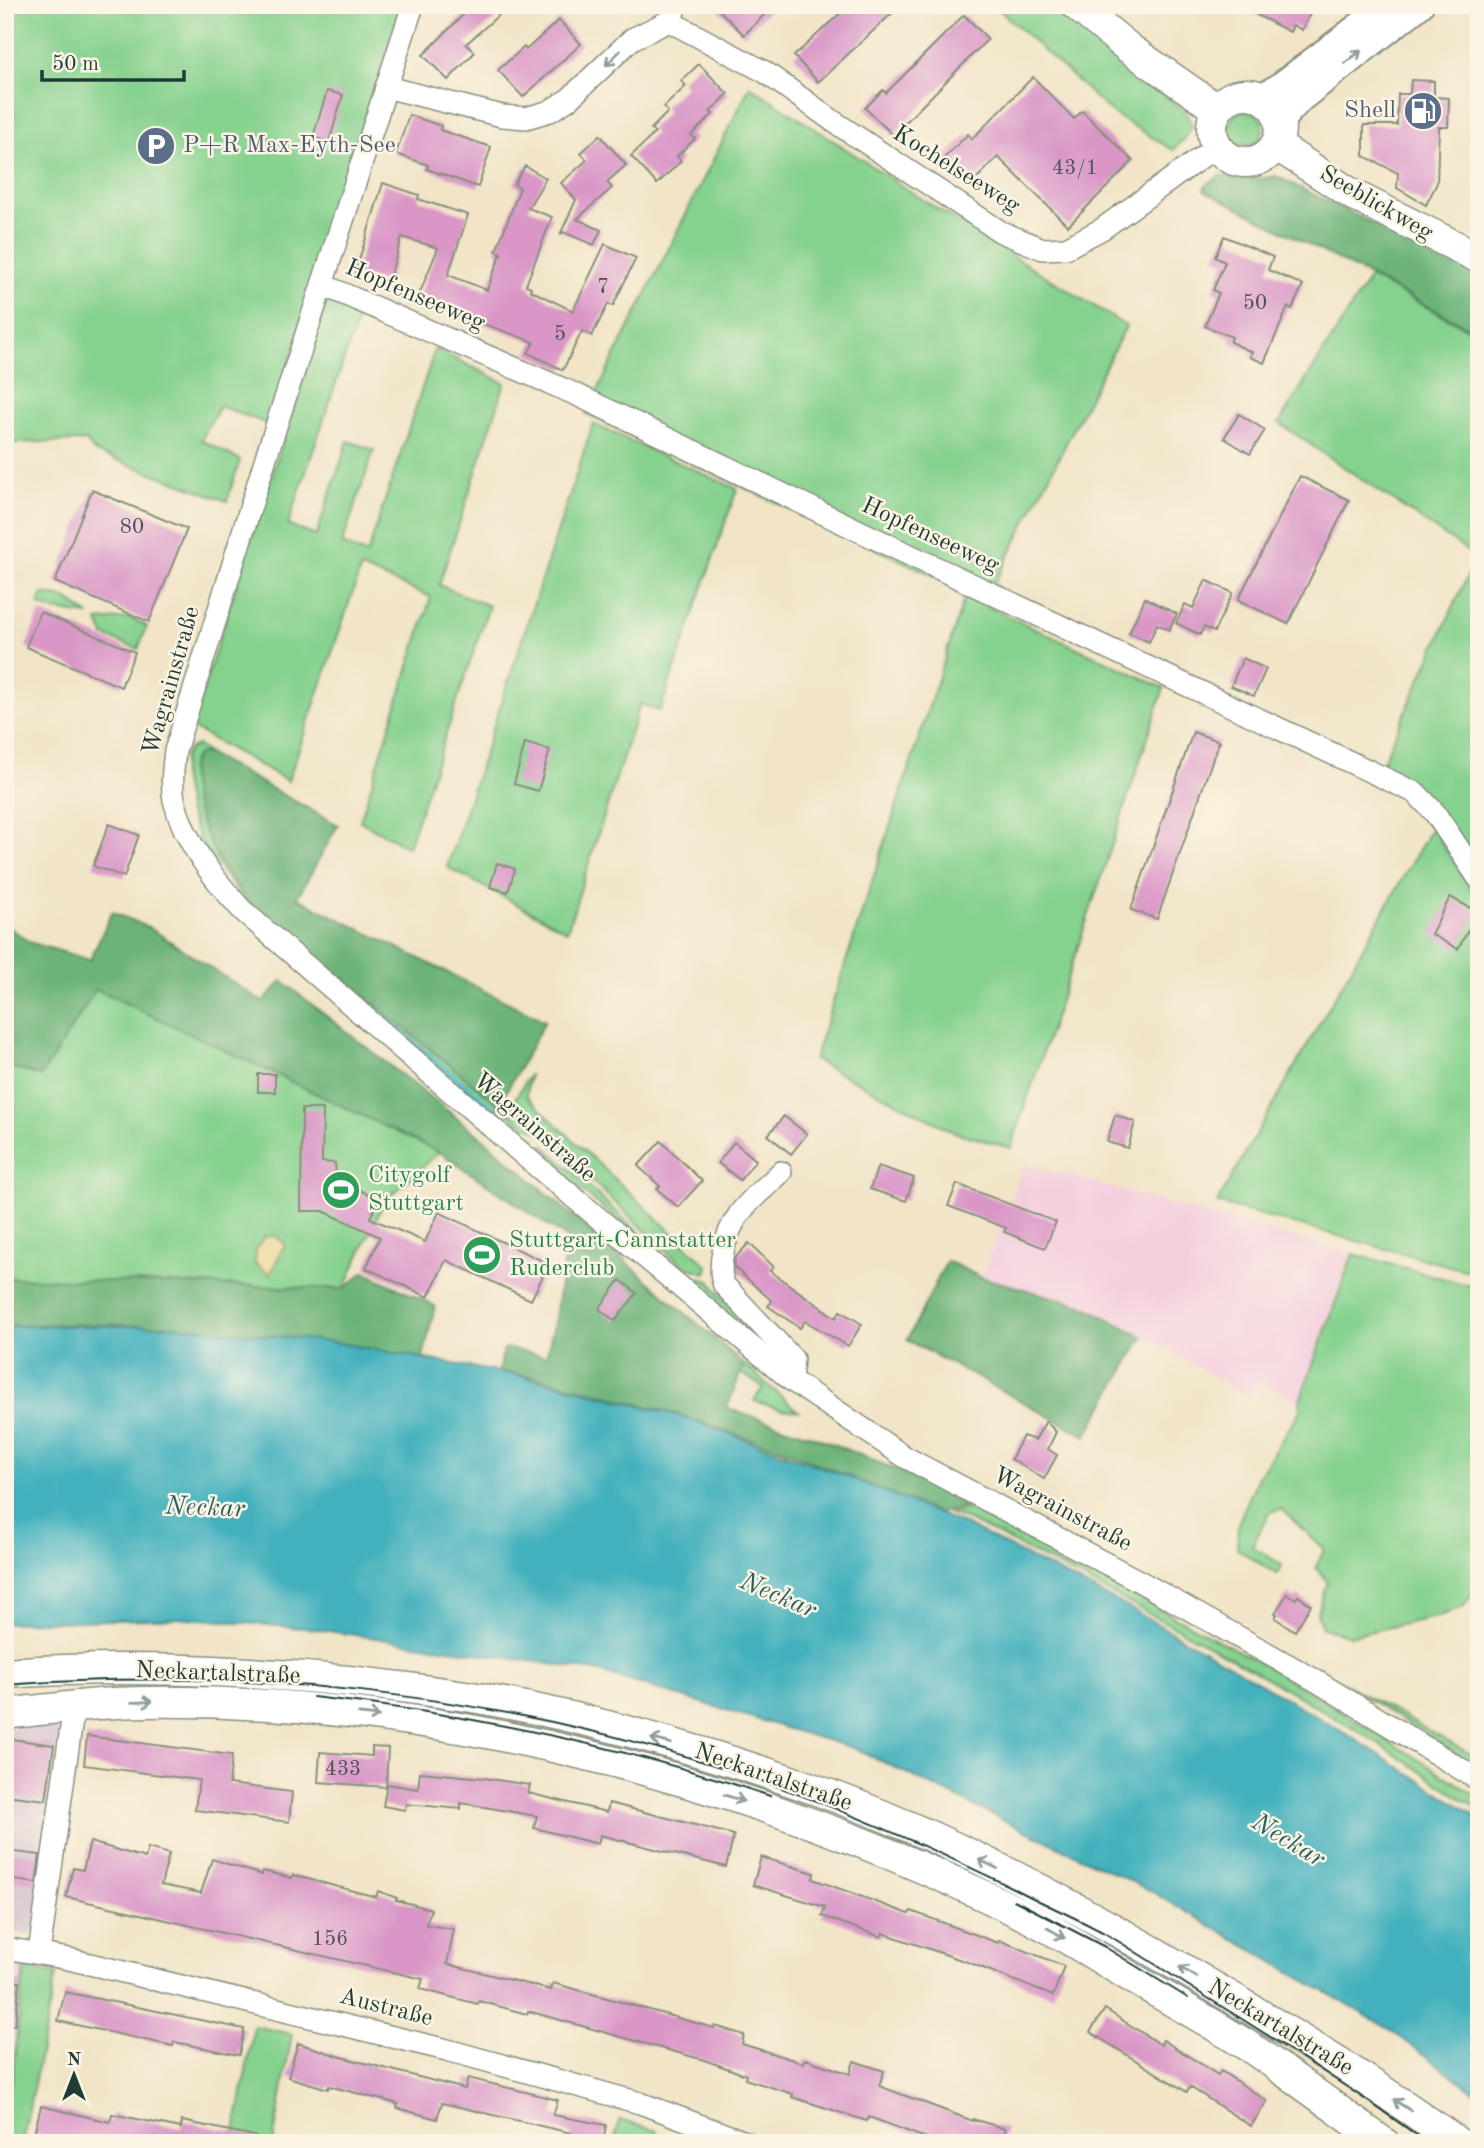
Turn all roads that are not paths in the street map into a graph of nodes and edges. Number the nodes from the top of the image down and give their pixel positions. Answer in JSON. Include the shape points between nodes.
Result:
{"nodes":[{"id":1,"x":412,"y":5,"type":"edge"},
{"id":2,"x":1076,"y":5,"type":"edge"},
{"id":3,"x":1387,"y":5,"type":"edge"},
{"id":4,"x":1420,"y":5,"type":"edge"},
{"id":5,"x":673,"y":13,"type":"edge"},
{"id":6,"x":386,"y":87,"type":"junction"},
{"id":7,"x":1261,"y":97,"type":"junction"},
{"id":8,"x":1217,"y":109,"type":"junction"},
{"id":9,"x":1278,"y":133,"type":"junction"},
{"id":10,"x":1217,"y":146,"type":"junction"},
{"id":11,"x":1479,"y":258,"type":"edge"},
{"id":12,"x":323,"y":285,"type":"junction"},
{"id":13,"x":1479,"y":879,"type":"edge"},
{"id":14,"x":781,"y":1172,"type":"dead end"},
{"id":15,"x":791,"y":1380,"type":"junction"},
{"id":16,"x":5,"y":1672,"type":"edge"},
{"id":17,"x":74,"y":1706,"type":"junction"},
{"id":18,"x":5,"y":1714,"type":"edge"},
{"id":19,"x":1479,"y":1780,"type":"edge"},
{"id":20,"x":5,"y":1948,"type":"edge"},
{"id":21,"x":39,"y":1953,"type":"junction"},
{"id":22,"x":748,"y":2143,"type":"edge"},
{"id":23,"x":1384,"y":2143,"type":"edge"},
{"id":24,"x":1458,"y":2143,"type":"edge"}],
"edges":[{"from":1,"to":6,"type":"street","name":"Wagrainstraße"},
{"from":2,"to":8,"type":"main road"},
{"from":3,"to":7,"type":"street"},
{"from":9,"to":4,"type":"street","one_way":true,"via":[[1300,99]]},
{"from":5,"to":6,"type":"street","name":"Kochelseeweg","one_way":true,"via":[[632,39],[569,99],[526,118]]},
{"from":5,"to":10,"type":"street","name":"Kochelseeweg","via":[[1000,232],[1043,249],[1066,248],[1102,229]]},
{"from":6,"to":12,"type":"street","name":"Wagrainstraße"},
{"from":7,"to":8,"type":"main road","via":[[1240,94]]},
{"from":7,"to":9,"type":"main road","via":[[1275,109]]},
{"from":8,"to":10,"type":"main road","via":[[1212,130]]},
{"from":9,"to":10,"type":"main road","via":[[1262,158],[1250,162],[1231,158]]},
{"from":9,"to":11,"type":"main road","name":"Seeblickweg","via":[[1353,195]]},
{"from":12,"to":13,"type":"street","name":"Hopfenseeweg","via":[[577,395],[1416,793],[1435,813]]},
{"from":12,"to":15,"type":"street","name":"Wagrainstraße","via":[[175,751],[172,786],[180,816],[218,883],[242,910]]},
{"from":14,"to":15,"type":"street","via":[[738,1216],[719,1274],[793,1359]]},
{"from":15,"to":19,"type":"street","name":"Wagrainstraße","via":[[905,1457],[1139,1581]]},
{"from":24,"to":16,"type":"main road","name":"Neckartalstraße","one_way":true,"via":[[1324,2053],[1090,1915],[900,1824],[816,1790],[686,1748],[469,1697],[257,1674]]},
{"from":17,"to":18,"type":"main road","name":"Neckartalstraße"},
{"from":17,"to":21,"type":"street"},
{"from":17,"to":23,"type":"main road","name":"Neckartalstraße","one_way":true,"via":[[145,1702],[259,1705],[463,1728],[578,1752],[804,1819],[1023,1914],[1254,2051]]},
{"from":20,"to":21,"type":"street","name":"Austraße"},
{"from":21,"to":22,"type":"street","name":"Austraße","via":[[447,2050],[640,2104]]}]}
